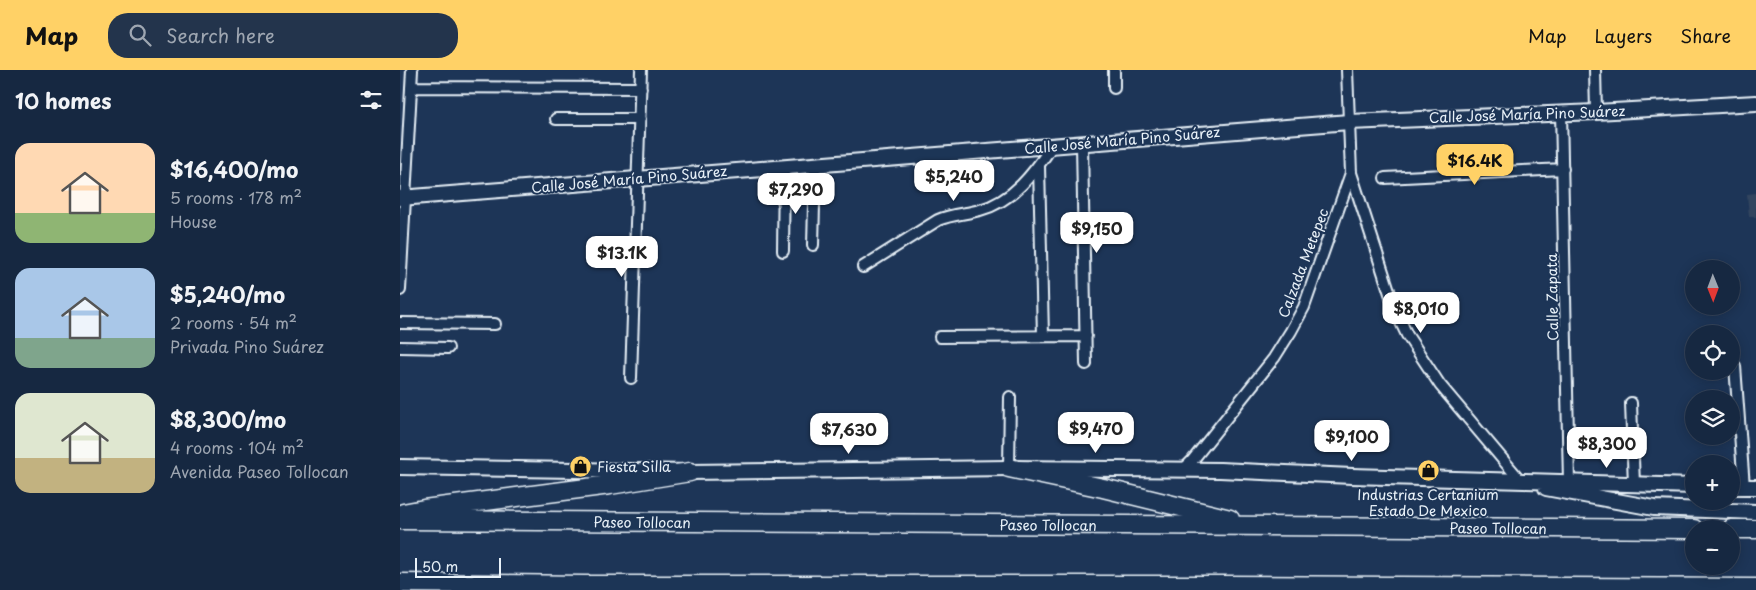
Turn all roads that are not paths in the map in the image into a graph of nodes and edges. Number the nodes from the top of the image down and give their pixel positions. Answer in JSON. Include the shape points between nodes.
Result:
{"nodes":[{"id":1,"x":412,"y":70,"type":"edge"},
{"id":2,"x":641,"y":70,"type":"edge"},
{"id":3,"x":1114,"y":70,"type":"edge"},
{"id":4,"x":1347,"y":70,"type":"edge"},
{"id":5,"x":1595,"y":70,"type":"edge"},
{"id":6,"x":411,"y":87,"type":"junction"},
{"id":7,"x":641,"y":88,"type":"junction"},
{"id":8,"x":1114,"y":88,"type":"dead end"},
{"id":9,"x":1756,"y":103,"type":"edge"},
{"id":10,"x":1562,"y":112,"type":"junction"},
{"id":11,"x":1596,"y":112,"type":"junction"},
{"id":12,"x":556,"y":119,"type":"dead end"},
{"id":13,"x":640,"y":119,"type":"junction"},
{"id":14,"x":1349,"y":122,"type":"junction"},
{"id":15,"x":1082,"y":144,"type":"junction"},
{"id":16,"x":1052,"y":146,"type":"junction"},
{"id":17,"x":815,"y":164,"type":"junction"},
{"id":18,"x":784,"y":166,"type":"junction"},
{"id":19,"x":1039,"y":166,"type":"junction"},
{"id":20,"x":1563,"y":169,"type":"junction"},
{"id":21,"x":1352,"y":173,"type":"junction"},
{"id":22,"x":637,"y":178,"type":"junction"},
{"id":23,"x":1385,"y":178,"type":"dead end"},
{"id":24,"x":402,"y":198,"type":"edge"},
{"id":25,"x":813,"y":246,"type":"dead end"},
{"id":26,"x":783,"y":250,"type":"dead end"},
{"id":27,"x":864,"y":267,"type":"dead end"},
{"id":28,"x":400,"y":290,"type":"edge"},
{"id":29,"x":400,"y":323,"type":"edge"},
{"id":30,"x":495,"y":324,"type":"dead end"},
{"id":31,"x":1044,"y":336,"type":"junction"},
{"id":32,"x":1086,"y":336,"type":"junction"},
{"id":33,"x":940,"y":337,"type":"dead end"},
{"id":34,"x":400,"y":347,"type":"edge"},
{"id":35,"x":448,"y":348,"type":"dead end"},
{"id":36,"x":1086,"y":364,"type":"dead end"},
{"id":37,"x":631,"y":378,"type":"dead end"},
{"id":38,"x":1736,"y":380,"type":"edge"},
{"id":39,"x":1010,"y":397,"type":"dead end"},
{"id":40,"x":1631,"y":403,"type":"dead end"},
{"id":41,"x":400,"y":467,"type":"edge"},
{"id":42,"x":1009,"y":468,"type":"junction"},
{"id":43,"x":1183,"y":470,"type":"junction"},
{"id":44,"x":690,"y":472,"type":"junction"},
{"id":45,"x":1520,"y":480,"type":"junction"},
{"id":46,"x":1569,"y":482,"type":"junction"},
{"id":47,"x":1634,"y":485,"type":"junction"},
{"id":48,"x":1685,"y":486,"type":"edge"},
{"id":49,"x":1744,"y":487,"type":"edge"},
{"id":50,"x":1756,"y":512,"type":"edge"},
{"id":51,"x":400,"y":514,"type":"edge"},
{"id":52,"x":400,"y":520,"type":"edge"},
{"id":53,"x":1260,"y":526,"type":"junction"},
{"id":54,"x":1685,"y":529,"type":"edge"},
{"id":55,"x":1740,"y":529,"type":"edge"},
{"id":56,"x":1756,"y":529,"type":"edge"},
{"id":57,"x":400,"y":583,"type":"edge"},
{"id":58,"x":584,"y":585,"type":"junction"},
{"id":59,"x":1756,"y":588,"type":"edge"},
{"id":60,"x":614,"y":590,"type":"edge"}],
"edges":[{"from":1,"to":6,"type":"street"},
{"from":2,"to":7,"type":"street"},
{"from":3,"to":8,"type":"street"},
{"from":4,"to":14,"type":"street","name":"Calzada Metepec"},
{"from":5,"to":11,"type":"street"},
{"from":6,"to":7,"type":"street"},
{"from":6,"to":24,"type":"street"},
{"from":7,"to":13,"type":"street"},
{"from":9,"to":11,"type":"main road","name":"Calle José María Pino Suárez"},
{"from":10,"to":11,"type":"main road","name":"Calle José María Pino Suárez"},
{"from":10,"to":14,"type":"main road","name":"Calle José María Pino Suárez"},
{"from":10,"to":20,"type":"street","name":"Calle Zapata"},
{"from":12,"to":13,"type":"street"},
{"from":13,"to":22,"type":"street"},
{"from":14,"to":15,"type":"main road","name":"Calle José María Pino Suárez"},
{"from":14,"to":21,"type":"street","name":"Calzada Metepec"},
{"from":15,"to":16,"type":"main road","name":"Calle José María Pino Suárez"},
{"from":15,"to":32,"type":"street"},
{"from":16,"to":17,"type":"main road","name":"Calle José María Pino Suárez"},
{"from":16,"to":19,"type":"street"},
{"from":17,"to":18,"type":"main road","name":"Calle José María Pino Suárez"},
{"from":17,"to":25,"type":"street"},
{"from":18,"to":22,"type":"main road","name":"Calle José María Pino Suárez"},
{"from":18,"to":26,"type":"street"},
{"from":19,"to":27,"type":"street","via":[[1007,198],[988,208],[938,220]]},
{"from":19,"to":31,"type":"street"},
{"from":20,"to":23,"type":"street"},
{"from":20,"to":46,"type":"street","name":"Calle Zapata"},
{"from":21,"to":43,"type":"street","name":"Calzada Metepec","via":[[1304,307],[1291,331],[1274,358]]},
{"from":21,"to":45,"type":"street","via":[[1406,335],[1440,385]]},
{"from":22,"to":24,"type":"main road","name":"Calle José María Pino Suárez"},
{"from":22,"to":37,"type":"street"},
{"from":24,"to":28,"type":"street"},
{"from":29,"to":30,"type":"street"},
{"from":31,"to":32,"type":"street"},
{"from":31,"to":33,"type":"street"},
{"from":32,"to":36,"type":"street"},
{"from":34,"to":35,"type":"street"},
{"from":38,"to":49,"type":"street"},
{"from":39,"to":42,"type":"street"},
{"from":40,"to":47,"type":"street"},
{"from":41,"to":44,"type":"main road"},
{"from":42,"to":43,"type":"main road"},
{"from":42,"to":44,"type":"main road"},
{"from":42,"to":53,"type":"highway"},
{"from":43,"to":45,"type":"main road"},
{"from":44,"to":51,"type":"highway"},
{"from":45,"to":46,"type":"main road"},
{"from":45,"to":50,"type":"main road","via":[[1534,486],[1654,508]]},
{"from":46,"to":47,"type":"main road"},
{"from":47,"to":48,"type":"main road"},
{"from":52,"to":53,"type":"highway","name":"Paseo Tollocan"},
{"from":53,"to":54,"type":"highway","name":"Paseo Tollocan"},
{"from":55,"to":56,"type":"highway"},
{"from":57,"to":58,"type":"highway"},
{"from":58,"to":59,"type":"highway"},
{"from":58,"to":60,"type":"highway"}]}
